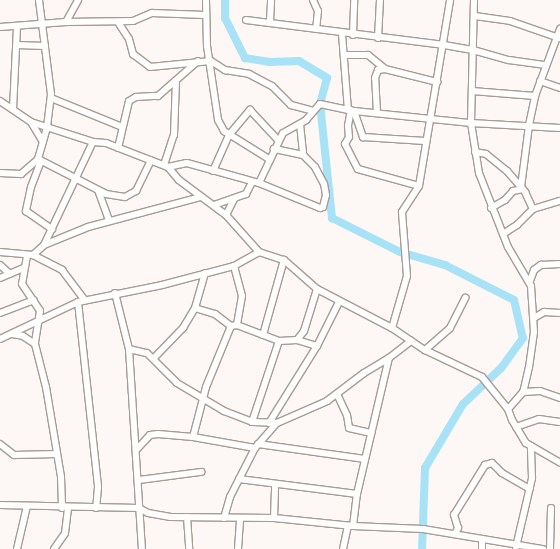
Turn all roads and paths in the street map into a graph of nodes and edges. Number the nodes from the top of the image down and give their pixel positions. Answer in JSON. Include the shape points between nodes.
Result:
{"nodes":[{"id":1,"x":40,"y":0,"type":"edge"},
{"id":2,"x":78,"y":0,"type":"edge"},
{"id":3,"x":206,"y":0,"type":"edge"},
{"id":4,"x":271,"y":0,"type":"edge"},
{"id":5,"x":313,"y":0,"type":"edge"},
{"id":6,"x":354,"y":0,"type":"edge"},
{"id":7,"x":380,"y":0,"type":"edge"},
{"id":8,"x":450,"y":0,"type":"edge"},
{"id":9,"x":474,"y":0,"type":"edge"},
{"id":10,"x":205,"y":15,"type":"junction"},
{"id":11,"x":475,"y":16,"type":"junction"},
{"id":12,"x":246,"y":20,"type":"dead end"},
{"id":13,"x":270,"y":21,"type":"junction"},
{"id":14,"x":66,"y":22,"type":"junction"},
{"id":15,"x":118,"y":22,"type":"junction"},
{"id":16,"x":42,"y":23,"type":"junction"},
{"id":17,"x":0,"y":27,"type":"edge"},
{"id":18,"x":17,"y":27,"type":"junction"},
{"id":19,"x":316,"y":29,"type":"junction"},
{"id":20,"x":560,"y":29,"type":"edge"},
{"id":21,"x":342,"y":34,"type":"junction"},
{"id":22,"x":353,"y":35,"type":"junction"},
{"id":23,"x":378,"y":38,"type":"junction"},
{"id":24,"x":558,"y":38,"type":"edge"},
{"id":25,"x":17,"y":45,"type":"junction"},
{"id":26,"x":444,"y":45,"type":"junction"},
{"id":27,"x":45,"y":46,"type":"junction"},
{"id":28,"x":473,"y":50,"type":"junction"},
{"id":29,"x":344,"y":55,"type":"junction"},
{"id":30,"x":198,"y":61,"type":"junction"},
{"id":31,"x":211,"y":61,"type":"junction"},
{"id":32,"x":546,"y":65,"type":"junction"},
{"id":33,"x":385,"y":69,"type":"junction"},
{"id":34,"x":176,"y":81,"type":"junction"},
{"id":35,"x":540,"y":81,"type":"junction"},
{"id":36,"x":438,"y":82,"type":"junction"},
{"id":37,"x":560,"y":88,"type":"edge"},
{"id":38,"x":472,"y":91,"type":"junction"},
{"id":39,"x":535,"y":96,"type":"junction"},
{"id":40,"x":51,"y":98,"type":"junction"},
{"id":41,"x":0,"y":101,"type":"edge"},
{"id":42,"x":13,"y":109,"type":"junction"},
{"id":43,"x":313,"y":111,"type":"junction"},
{"id":44,"x":352,"y":112,"type":"junction"},
{"id":45,"x":377,"y":113,"type":"junction"},
{"id":46,"x":430,"y":118,"type":"junction"},
{"id":47,"x":31,"y":122,"type":"junction"},
{"id":48,"x":471,"y":123,"type":"junction"},
{"id":49,"x":300,"y":124,"type":"junction"},
{"id":50,"x":528,"y":125,"type":"junction"},
{"id":51,"x":47,"y":127,"type":"junction"},
{"id":52,"x":122,"y":127,"type":"junction"},
{"id":53,"x":560,"y":128,"type":"edge"},
{"id":54,"x":230,"y":136,"type":"junction"},
{"id":55,"x":278,"y":140,"type":"junction"},
{"id":56,"x":425,"y":141,"type":"junction"},
{"id":57,"x":43,"y":142,"type":"junction"},
{"id":58,"x":93,"y":142,"type":"junction"},
{"id":59,"x":118,"y":148,"type":"junction"},
{"id":60,"x":274,"y":149,"type":"junction"},
{"id":61,"x":475,"y":152,"type":"junction"},
{"id":62,"x":303,"y":155,"type":"junction"},
{"id":63,"x":269,"y":159,"type":"junction"},
{"id":64,"x":40,"y":160,"type":"junction"},
{"id":65,"x":151,"y":160,"type":"junction"},
{"id":66,"x":166,"y":166,"type":"junction"},
{"id":67,"x":213,"y":171,"type":"junction"},
{"id":68,"x":507,"y":171,"type":"junction"},
{"id":69,"x":0,"y":173,"type":"edge"},
{"id":70,"x":522,"y":174,"type":"junction"},
{"id":71,"x":77,"y":178,"type":"junction"},
{"id":72,"x":252,"y":182,"type":"junction"},
{"id":73,"x":259,"y":183,"type":"junction"},
{"id":74,"x":419,"y":186,"type":"junction"},
{"id":75,"x":522,"y":188,"type":"junction"},
{"id":76,"x":98,"y":190,"type":"junction"},
{"id":77,"x":201,"y":197,"type":"junction"},
{"id":78,"x":234,"y":199,"type":"junction"},
{"id":79,"x":560,"y":201,"type":"edge"},
{"id":80,"x":214,"y":205,"type":"junction"},
{"id":81,"x":491,"y":208,"type":"junction"},
{"id":82,"x":533,"y":209,"type":"junction"},
{"id":83,"x":226,"y":215,"type":"junction"},
{"id":84,"x":108,"y":221,"type":"junction"},
{"id":85,"x":52,"y":229,"type":"junction"},
{"id":86,"x":503,"y":234,"type":"junction"},
{"id":87,"x":44,"y":246,"type":"junction"},
{"id":88,"x":0,"y":252,"type":"edge"},
{"id":89,"x":259,"y":252,"type":"junction"},
{"id":90,"x":30,"y":256,"type":"junction"},
{"id":91,"x":284,"y":260,"type":"junction"},
{"id":92,"x":560,"y":264,"type":"edge"},
{"id":93,"x":0,"y":265,"type":"edge"},
{"id":94,"x":234,"y":266,"type":"junction"},
{"id":95,"x":24,"y":268,"type":"junction"},
{"id":96,"x":205,"y":273,"type":"junction"},
{"id":97,"x":10,"y":274,"type":"junction"},
{"id":98,"x":0,"y":278,"type":"edge"},
{"id":99,"x":530,"y":281,"type":"junction"},
{"id":100,"x":317,"y":290,"type":"junction"},
{"id":101,"x":115,"y":293,"type":"junction"},
{"id":102,"x":465,"y":298,"type":"dead end"},
{"id":103,"x":34,"y":300,"type":"junction"},
{"id":104,"x":81,"y":301,"type":"junction"},
{"id":105,"x":339,"y":302,"type":"junction"},
{"id":106,"x":195,"y":308,"type":"junction"},
{"id":107,"x":0,"y":313,"type":"edge"},
{"id":108,"x":560,"y":313,"type":"edge"},
{"id":109,"x":534,"y":318,"type":"junction"},
{"id":110,"x":40,"y":320,"type":"junction"},
{"id":111,"x":234,"y":326,"type":"junction"},
{"id":112,"x":392,"y":328,"type":"junction"},
{"id":113,"x":12,"y":334,"type":"junction"},
{"id":114,"x":263,"y":335,"type":"junction"},
{"id":115,"x":0,"y":339,"type":"edge"},
{"id":116,"x":297,"y":340,"type":"junction"},
{"id":117,"x":280,"y":341,"type":"junction"},
{"id":118,"x":411,"y":341,"type":"junction"},
{"id":119,"x":35,"y":344,"type":"junction"},
{"id":120,"x":317,"y":346,"type":"junction"},
{"id":121,"x":129,"y":349,"type":"junction"},
{"id":122,"x":425,"y":350,"type":"junction"},
{"id":123,"x":154,"y":358,"type":"junction"},
{"id":124,"x":389,"y":358,"type":"junction"},
{"id":125,"x":206,"y":387,"type":"junction"},
{"id":126,"x":522,"y":392,"type":"junction"},
{"id":127,"x":194,"y":393,"type":"junction"},
{"id":128,"x":337,"y":394,"type":"junction"},
{"id":129,"x":560,"y":398,"type":"edge"},
{"id":130,"x":202,"y":399,"type":"junction"},
{"id":131,"x":508,"y":409,"type":"junction"},
{"id":132,"x":252,"y":422,"type":"junction"},
{"id":133,"x":560,"y":422,"type":"edge"},
{"id":134,"x":276,"y":423,"type":"junction"},
{"id":135,"x":269,"y":424,"type":"junction"},
{"id":136,"x":516,"y":427,"type":"junction"},
{"id":137,"x":371,"y":433,"type":"junction"},
{"id":138,"x":193,"y":437,"type":"junction"},
{"id":139,"x":0,"y":444,"type":"edge"},
{"id":140,"x":257,"y":446,"type":"junction"},
{"id":141,"x":531,"y":446,"type":"junction"},
{"id":142,"x":137,"y":449,"type":"junction"},
{"id":143,"x":57,"y":454,"type":"junction"},
{"id":144,"x":365,"y":459,"type":"junction"},
{"id":145,"x":560,"y":463,"type":"edge"},
{"id":146,"x":201,"y":472,"type":"dead end"},
{"id":147,"x":139,"y":480,"type":"junction"},
{"id":148,"x":239,"y":480,"type":"junction"},
{"id":149,"x":275,"y":485,"type":"junction"},
{"id":150,"x":530,"y":489,"type":"junction"},
{"id":151,"x":357,"y":494,"type":"junction"},
{"id":152,"x":0,"y":505,"type":"edge"},
{"id":153,"x":27,"y":506,"type":"junction"},
{"id":154,"x":65,"y":508,"type":"junction"},
{"id":155,"x":96,"y":508,"type":"junction"},
{"id":156,"x":139,"y":508,"type":"junction"},
{"id":157,"x":551,"y":508,"type":"dead end"},
{"id":158,"x":187,"y":517,"type":"junction"},
{"id":159,"x":224,"y":518,"type":"junction"},
{"id":160,"x":274,"y":518,"type":"junction"},
{"id":161,"x":240,"y":519,"type":"junction"},
{"id":162,"x":351,"y":526,"type":"junction"},
{"id":163,"x":456,"y":534,"type":"junction"},
{"id":164,"x":482,"y":539,"type":"junction"},
{"id":165,"x":516,"y":547,"type":"edge"},
{"id":166,"x":17,"y":549,"type":"edge"},
{"id":167,"x":54,"y":549,"type":"edge"},
{"id":168,"x":142,"y":549,"type":"edge"},
{"id":169,"x":188,"y":549,"type":"edge"},
{"id":170,"x":238,"y":549,"type":"edge"},
{"id":171,"x":344,"y":549,"type":"edge"},
{"id":172,"x":482,"y":549,"type":"edge"},
{"id":173,"x":543,"y":549,"type":"edge"},
{"id":174,"x":550,"y":549,"type":"edge"}],
"edges":[{"from":1,"to":16,"type":"street"},
{"from":2,"to":14,"type":"street"},
{"from":3,"to":10,"type":"street"},
{"from":4,"to":13,"type":"street"},
{"from":5,"to":19,"type":"street","via":[[318,11]]},
{"from":6,"to":22,"type":"street"},
{"from":7,"to":23,"type":"street"},
{"from":8,"to":26,"type":"street"},
{"from":9,"to":11,"type":"street"},
{"from":10,"to":15,"type":"street","via":[[152,13],[133,21]]},
{"from":10,"to":31,"type":"street"},
{"from":11,"to":24,"type":"street","via":[[510,21]]},
{"from":11,"to":28,"type":"street"},
{"from":12,"to":13,"type":"street"},
{"from":13,"to":19,"type":"street"},
{"from":14,"to":15,"type":"street"},
{"from":14,"to":16,"type":"street"},
{"from":15,"to":30,"type":"street","via":[[129,39],[133,54],[150,67]]},
{"from":16,"to":18,"type":"street"},
{"from":16,"to":27,"type":"street"},
{"from":17,"to":18,"type":"street"},
{"from":18,"to":25,"type":"street"},
{"from":19,"to":21,"type":"street"},
{"from":20,"to":24,"type":"street"},
{"from":21,"to":22,"type":"street"},
{"from":21,"to":29,"type":"street"},
{"from":22,"to":23,"type":"street"},
{"from":23,"to":26,"type":"street"},
{"from":24,"to":32,"type":"street"},
{"from":25,"to":27,"type":"street"},
{"from":25,"to":42,"type":"street"},
{"from":26,"to":28,"type":"street"},
{"from":26,"to":36,"type":"street"},
{"from":27,"to":40,"type":"street"},
{"from":28,"to":32,"type":"street","via":[[509,60]]},
{"from":28,"to":38,"type":"street"},
{"from":29,"to":33,"type":"street","via":[[368,55]]},
{"from":29,"to":44,"type":"street"},
{"from":30,"to":31,"type":"street"},
{"from":30,"to":34,"type":"street"},
{"from":31,"to":43,"type":"street","via":[[225,70],[249,74],[272,86],[292,105]]},
{"from":31,"to":54,"type":"street","via":[[216,116],[224,131]]},
{"from":32,"to":35,"type":"street"},
{"from":33,"to":36,"type":"street"},
{"from":33,"to":45,"type":"street","via":[[378,70],[375,78]]},
{"from":34,"to":52,"type":"street","via":[[158,96],[136,97],[129,101]]},
{"from":34,"to":66,"type":"street","via":[[174,135]]},
{"from":35,"to":37,"type":"street"},
{"from":35,"to":39,"type":"street"},
{"from":36,"to":46,"type":"street"},
{"from":38,"to":39,"type":"street"},
{"from":38,"to":48,"type":"street"},
{"from":39,"to":50,"type":"street"},
{"from":40,"to":51,"type":"street"},
{"from":40,"to":52,"type":"street"},
{"from":41,"to":42,"type":"street"},
{"from":42,"to":47,"type":"street"},
{"from":43,"to":44,"type":"street","via":[[320,104],[327,103]]},
{"from":43,"to":49,"type":"street"},
{"from":44,"to":45,"type":"street"},
{"from":44,"to":56,"type":"street","via":[[365,138]]},
{"from":44,"to":74,"type":"street","via":[[348,124],[349,137],[345,144],[358,169]]},
{"from":45,"to":46,"type":"street"},
{"from":46,"to":48,"type":"street"},
{"from":46,"to":56,"type":"street"},
{"from":47,"to":51,"type":"street"},
{"from":47,"to":57,"type":"street"},
{"from":48,"to":50,"type":"street"},
{"from":48,"to":61,"type":"street"},
{"from":49,"to":55,"type":"street","via":[[286,130]]},
{"from":49,"to":62,"type":"street"},
{"from":50,"to":53,"type":"street"},
{"from":50,"to":70,"type":"street"},
{"from":51,"to":57,"type":"street"},
{"from":51,"to":58,"type":"street"},
{"from":52,"to":59,"type":"street"},
{"from":54,"to":55,"type":"street","via":[[251,110]]},
{"from":54,"to":63,"type":"street","via":[[252,146]]},
{"from":54,"to":67,"type":"street"},
{"from":55,"to":60,"type":"street"},
{"from":56,"to":74,"type":"street"},
{"from":57,"to":64,"type":"street"},
{"from":58,"to":59,"type":"street"},
{"from":58,"to":71,"type":"street"},
{"from":59,"to":65,"type":"street"},
{"from":60,"to":62,"type":"street"},
{"from":60,"to":63,"type":"street"},
{"from":61,"to":68,"type":"street","via":[[486,154]]},
{"from":61,"to":81,"type":"street","via":[[483,189]]},
{"from":62,"to":73,"type":"street","via":[[315,167],[324,184],[326,195],[322,208]]},
{"from":63,"to":73,"type":"street"},
{"from":64,"to":69,"type":"street","via":[[21,174]]},
{"from":64,"to":71,"type":"street"},
{"from":64,"to":85,"type":"street","via":[[26,211]]},
{"from":65,"to":66,"type":"street"},
{"from":65,"to":76,"type":"street","via":[[138,188],[129,196],[115,196]]},
{"from":66,"to":67,"type":"street","via":[[187,163]]},
{"from":66,"to":77,"type":"street"},
{"from":67,"to":72,"type":"street"},
{"from":68,"to":70,"type":"street"},
{"from":68,"to":75,"type":"street"},
{"from":70,"to":75,"type":"street"},
{"from":71,"to":76,"type":"street"},
{"from":71,"to":85,"type":"street"},
{"from":72,"to":73,"type":"street"},
{"from":72,"to":78,"type":"street","via":[[249,192]]},
{"from":74,"to":112,"type":"street","via":[[402,212],[408,276]]},
{"from":75,"to":81,"type":"street","via":[[513,191],[505,200]]},
{"from":75,"to":82,"type":"street"},
{"from":76,"to":84,"type":"street"},
{"from":77,"to":80,"type":"street"},
{"from":77,"to":84,"type":"street"},
{"from":78,"to":80,"type":"street"},
{"from":78,"to":83,"type":"street"},
{"from":79,"to":82,"type":"street"},
{"from":80,"to":83,"type":"street"},
{"from":81,"to":86,"type":"street"},
{"from":82,"to":86,"type":"street","via":[[517,225]]},
{"from":83,"to":89,"type":"street"},
{"from":84,"to":87,"type":"street"},
{"from":85,"to":87,"type":"street"},
{"from":86,"to":99,"type":"street","via":[[515,260]]},
{"from":87,"to":90,"type":"street"},
{"from":88,"to":90,"type":"street"},
{"from":89,"to":91,"type":"street"},
{"from":89,"to":94,"type":"street"},
{"from":90,"to":95,"type":"street"},
{"from":90,"to":104,"type":"street","via":[[62,270]]},
{"from":91,"to":100,"type":"street"},
{"from":91,"to":114,"type":"street"},
{"from":92,"to":99,"type":"street","via":[[541,265],[534,270]]},
{"from":93,"to":97,"type":"street"},
{"from":94,"to":96,"type":"street"},
{"from":94,"to":111,"type":"street","via":[[242,296]]},
{"from":95,"to":97,"type":"street"},
{"from":95,"to":103,"type":"street","via":[[22,284]]},
{"from":96,"to":101,"type":"street","via":[[162,285]]},
{"from":96,"to":106,"type":"street"},
{"from":97,"to":98,"type":"street"},
{"from":99,"to":109,"type":"street"},
{"from":100,"to":105,"type":"street"},
{"from":100,"to":116,"type":"street","via":[[304,331]]},
{"from":101,"to":104,"type":"street"},
{"from":101,"to":121,"type":"street"},
{"from":102,"to":122,"type":"street","via":[[450,328]]},
{"from":103,"to":107,"type":"street"},
{"from":103,"to":110,"type":"street","via":[[40,311]]},
{"from":104,"to":110,"type":"street"},
{"from":104,"to":155,"type":"street","via":[[98,487]]},
{"from":105,"to":112,"type":"street"},
{"from":105,"to":120,"type":"street"},
{"from":106,"to":111,"type":"street","via":[[215,314]]},
{"from":106,"to":123,"type":"street","via":[[176,338]]},
{"from":108,"to":109,"type":"street","via":[[544,312]]},
{"from":109,"to":126,"type":"street","via":[[532,350]]},
{"from":110,"to":113,"type":"street"},
{"from":110,"to":119,"type":"street"},
{"from":111,"to":114,"type":"street"},
{"from":111,"to":125,"type":"street"},
{"from":112,"to":118,"type":"street"},
{"from":113,"to":115,"type":"street"},
{"from":113,"to":119,"type":"street","via":[[23,336]]},
{"from":114,"to":117,"type":"street"},
{"from":116,"to":117,"type":"street"},
{"from":116,"to":120,"type":"street"},
{"from":117,"to":132,"type":"street"},
{"from":118,"to":122,"type":"street"},
{"from":118,"to":124,"type":"street"},
{"from":119,"to":143,"type":"street","via":[[46,387]]},
{"from":120,"to":135,"type":"street"},
{"from":121,"to":123,"type":"street","via":[[147,353]]},
{"from":121,"to":142,"type":"street"},
{"from":122,"to":131,"type":"street","via":[[482,377]]},
{"from":123,"to":127,"type":"street","via":[[170,377]]},
{"from":124,"to":128,"type":"street"},
{"from":124,"to":137,"type":"street"},
{"from":125,"to":127,"type":"street"},
{"from":125,"to":130,"type":"street"},
{"from":126,"to":129,"type":"street","via":[[540,391]]},
{"from":126,"to":131,"type":"street"},
{"from":127,"to":130,"type":"street"},
{"from":128,"to":134,"type":"street","via":[[305,412]]},
{"from":128,"to":137,"type":"street","via":[[347,415],[349,428]]},
{"from":130,"to":132,"type":"street"},
{"from":130,"to":138,"type":"street"},
{"from":131,"to":136,"type":"street"},
{"from":132,"to":135,"type":"street"},
{"from":133,"to":136,"type":"street","via":[[539,419]]},
{"from":134,"to":135,"type":"street"},
{"from":134,"to":140,"type":"street"},
{"from":136,"to":141,"type":"street"},
{"from":137,"to":144,"type":"street"},
{"from":138,"to":140,"type":"street"},
{"from":138,"to":142,"type":"street","via":[[154,434]]},
{"from":139,"to":143,"type":"street","via":[[14,455]]},
{"from":140,"to":144,"type":"street"},
{"from":140,"to":148,"type":"street"},
{"from":141,"to":145,"type":"street","via":[[549,454]]},
{"from":141,"to":150,"type":"street"},
{"from":142,"to":147,"type":"street"},
{"from":143,"to":154,"type":"street"},
{"from":144,"to":151,"type":"street"},
{"from":146,"to":147,"type":"street"},
{"from":147,"to":156,"type":"street"},
{"from":148,"to":149,"type":"street"},
{"from":148,"to":159,"type":"street"},
{"from":149,"to":151,"type":"street"},
{"from":149,"to":160,"type":"street"},
{"from":150,"to":163,"type":"street","via":[[502,473],[492,464],[485,465],[454,515],[458,528]]},
{"from":150,"to":165,"type":"street"},
{"from":151,"to":162,"type":"street"},
{"from":152,"to":153,"type":"street"},
{"from":153,"to":154,"type":"street"},
{"from":153,"to":166,"type":"street"},
{"from":154,"to":155,"type":"street"},
{"from":154,"to":167,"type":"street","via":[[63,539]]},
{"from":155,"to":156,"type":"street"},
{"from":156,"to":158,"type":"street","via":[[148,513]]},
{"from":156,"to":168,"type":"street"},
{"from":157,"to":174,"type":"street"},
{"from":158,"to":159,"type":"street"},
{"from":158,"to":169,"type":"street"},
{"from":159,"to":161,"type":"street"},
{"from":160,"to":161,"type":"street"},
{"from":160,"to":162,"type":"street"},
{"from":161,"to":170,"type":"street"},
{"from":162,"to":163,"type":"street","via":[[423,529]]},
{"from":162,"to":171,"type":"street"},
{"from":163,"to":164,"type":"street"},
{"from":164,"to":165,"type":"street"},
{"from":164,"to":172,"type":"street"},
{"from":165,"to":173,"type":"street"}]}
